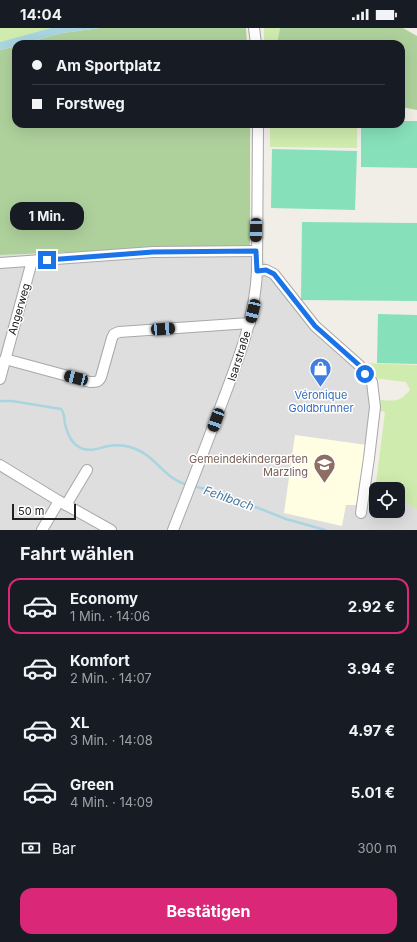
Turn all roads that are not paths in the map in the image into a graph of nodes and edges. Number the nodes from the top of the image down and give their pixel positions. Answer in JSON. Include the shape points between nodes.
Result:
{"nodes":[{"id":1,"x":254,"y":28,"type":"edge"},
{"id":2,"x":256,"y":40,"type":"edge"},
{"id":3,"x":258,"y":128,"type":"edge"},
{"id":4,"x":256,"y":251,"type":"junction"},
{"id":5,"x":32,"y":261,"type":"junction"},
{"id":6,"x":0,"y":263,"type":"edge"},
{"id":7,"x":257,"y":271,"type":"junction"},
{"id":8,"x":250,"y":323,"type":"junction"},
{"id":9,"x":5,"y":359,"type":"junction"},
{"id":10,"x":0,"y":379,"type":"edge"},
{"id":11,"x":0,"y":465,"type":"edge"},
{"id":12,"x":87,"y":470,"type":"dead end"},
{"id":13,"x":63,"y":503,"type":"junction"},
{"id":14,"x":361,"y":513,"type":"dead end"},
{"id":15,"x":42,"y":530,"type":"edge"},
{"id":16,"x":111,"y":530,"type":"edge"},
{"id":17,"x":173,"y":530,"type":"edge"}],
"edges":[{"from":1,"to":2,"type":"street"},
{"from":3,"to":4,"type":"street","name":"Isarstraße"},
{"from":4,"to":5,"type":"street","via":[[153,252]]},
{"from":4,"to":7,"type":"street","name":"Isarstraße"},
{"from":5,"to":6,"type":"street"},
{"from":5,"to":9,"type":"street","name":"Angerweg"},
{"from":7,"to":8,"type":"street","name":"Isarstraße","via":[[256,294]]},
{"from":7,"to":14,"type":"street","via":[[266,270],[274,274],[315,326],[359,365],[372,382],[375,407]]},
{"from":8,"to":9,"type":"street","via":[[119,332],[112,338],[102,377],[96,382]]},
{"from":8,"to":17,"type":"street","name":"Isarstraße"},
{"from":9,"to":10,"type":"street","name":"Angerweg"},
{"from":11,"to":13,"type":"street"},
{"from":12,"to":13,"type":"street"},
{"from":13,"to":15,"type":"street"},
{"from":13,"to":16,"type":"street"}]}
